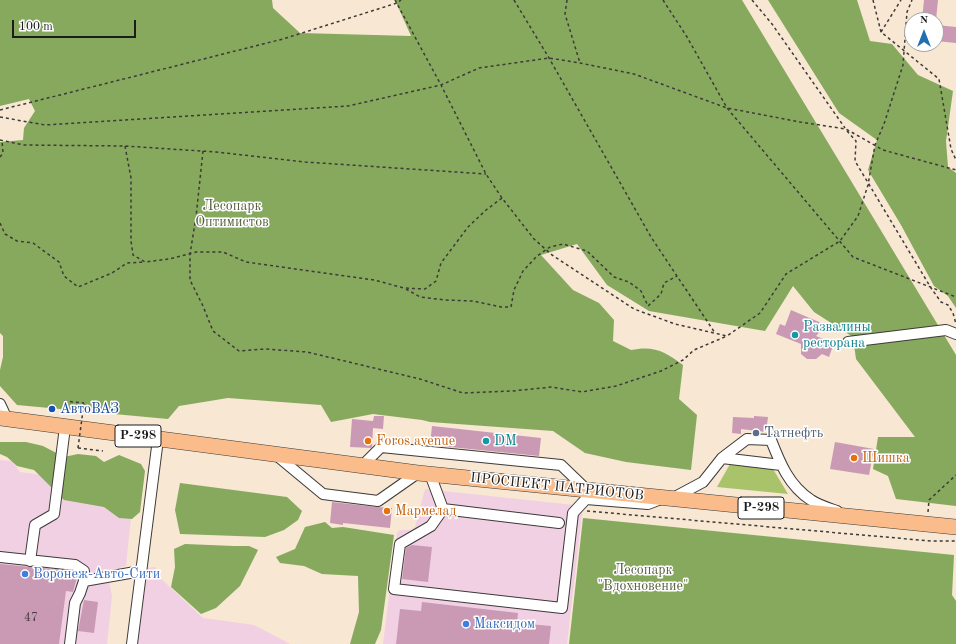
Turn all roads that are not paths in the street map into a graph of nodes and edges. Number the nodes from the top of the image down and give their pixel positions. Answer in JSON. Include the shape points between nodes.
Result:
{"nodes":[{"id":1,"x":956,"y":334,"type":"edge"},
{"id":2,"x":848,"y":342,"type":"dead end"},
{"id":3,"x":0,"y":404,"type":"edge"},
{"id":4,"x":4,"y":418,"type":"edge"},
{"id":5,"x":65,"y":427,"type":"junction"},
{"id":6,"x":158,"y":439,"type":"junction"},
{"id":7,"x":276,"y":455,"type":"junction"},
{"id":8,"x":722,"y":458,"type":"junction"},
{"id":9,"x":781,"y":465,"type":"junction"},
{"id":10,"x":362,"y":466,"type":"junction"},
{"id":11,"x":424,"y":473,"type":"junction"},
{"id":12,"x":588,"y":490,"type":"junction"},
{"id":13,"x":669,"y":498,"type":"junction"},
{"id":14,"x":443,"y":509,"type":"junction"},
{"id":15,"x":850,"y":517,"type":"junction"},
{"id":16,"x":559,"y":523,"type":"dead end"},
{"id":17,"x":956,"y":527,"type":"edge"},
{"id":18,"x":0,"y":557,"type":"edge"},
{"id":19,"x":30,"y":560,"type":"junction"},
{"id":20,"x":141,"y":571,"type":"junction"},
{"id":21,"x":84,"y":581,"type":"junction"},
{"id":22,"x":70,"y":644,"type":"edge"},
{"id":23,"x":132,"y":644,"type":"edge"}],
"edges":[{"from":1,"to":2,"type":"street","via":[[946,330]]},
{"from":3,"to":4,"type":"street"},
{"from":4,"to":5,"type":"highway","name":"ПРОСПЕКТ ПАТРИОТОВ","number":"Р-298"},
{"from":5,"to":6,"type":"highway","name":"ПРОСПЕКТ ПАТРИОТОВ","number":"Р-298"},
{"from":5,"to":19,"type":"street","via":[[54,514],[35,525]]},
{"from":6,"to":7,"type":"highway","name":"ПРОСПЕКТ ПАТРИОТОВ","number":"Р-298"},
{"from":6,"to":20,"type":"street"},
{"from":7,"to":10,"type":"highway","name":"ПРОСПЕКТ ПАТРИОТОВ","number":"Р-298"},
{"from":7,"to":11,"type":"street","via":[[323,494],[371,501],[378,501]]},
{"from":8,"to":9,"type":"street"},
{"from":8,"to":9,"type":"street","via":[[747,439],[771,440]]},
{"from":8,"to":13,"type":"street","via":[[703,482]]},
{"from":9,"to":15,"type":"street","via":[[794,487],[811,500]]},
{"from":10,"to":11,"type":"highway","name":"ПРОСПЕКТ ПАТРИОТОВ","number":"Р-298"},
{"from":10,"to":12,"type":"street","via":[[380,447],[561,465]]},
{"from":11,"to":12,"type":"highway","name":"ПРОСПЕКТ ПАТРИОТОВ","number":"Р-298"},
{"from":11,"to":14,"type":"street"},
{"from":12,"to":13,"type":"highway","name":"ПРОСПЕКТ ПАТРИОТОВ","number":"Р-298"},
{"from":13,"to":14,"type":"street","via":[[648,504],[586,499],[573,514],[562,608],[394,589],[400,544],[431,526]]},
{"from":13,"to":15,"type":"highway","name":"ПРОСПЕКТ ПАТРИОТОВ","number":"Р-298"},
{"from":14,"to":16,"type":"street"},
{"from":15,"to":17,"type":"highway","name":"ПРОСПЕКТ ПАТРИОТОВ","number":"Р-298"},
{"from":18,"to":19,"type":"street"},
{"from":19,"to":21,"type":"street","via":[[75,565],[84,572]]},
{"from":20,"to":21,"type":"street"},
{"from":20,"to":23,"type":"street"},
{"from":21,"to":22,"type":"street","via":[[75,603]]}]}
